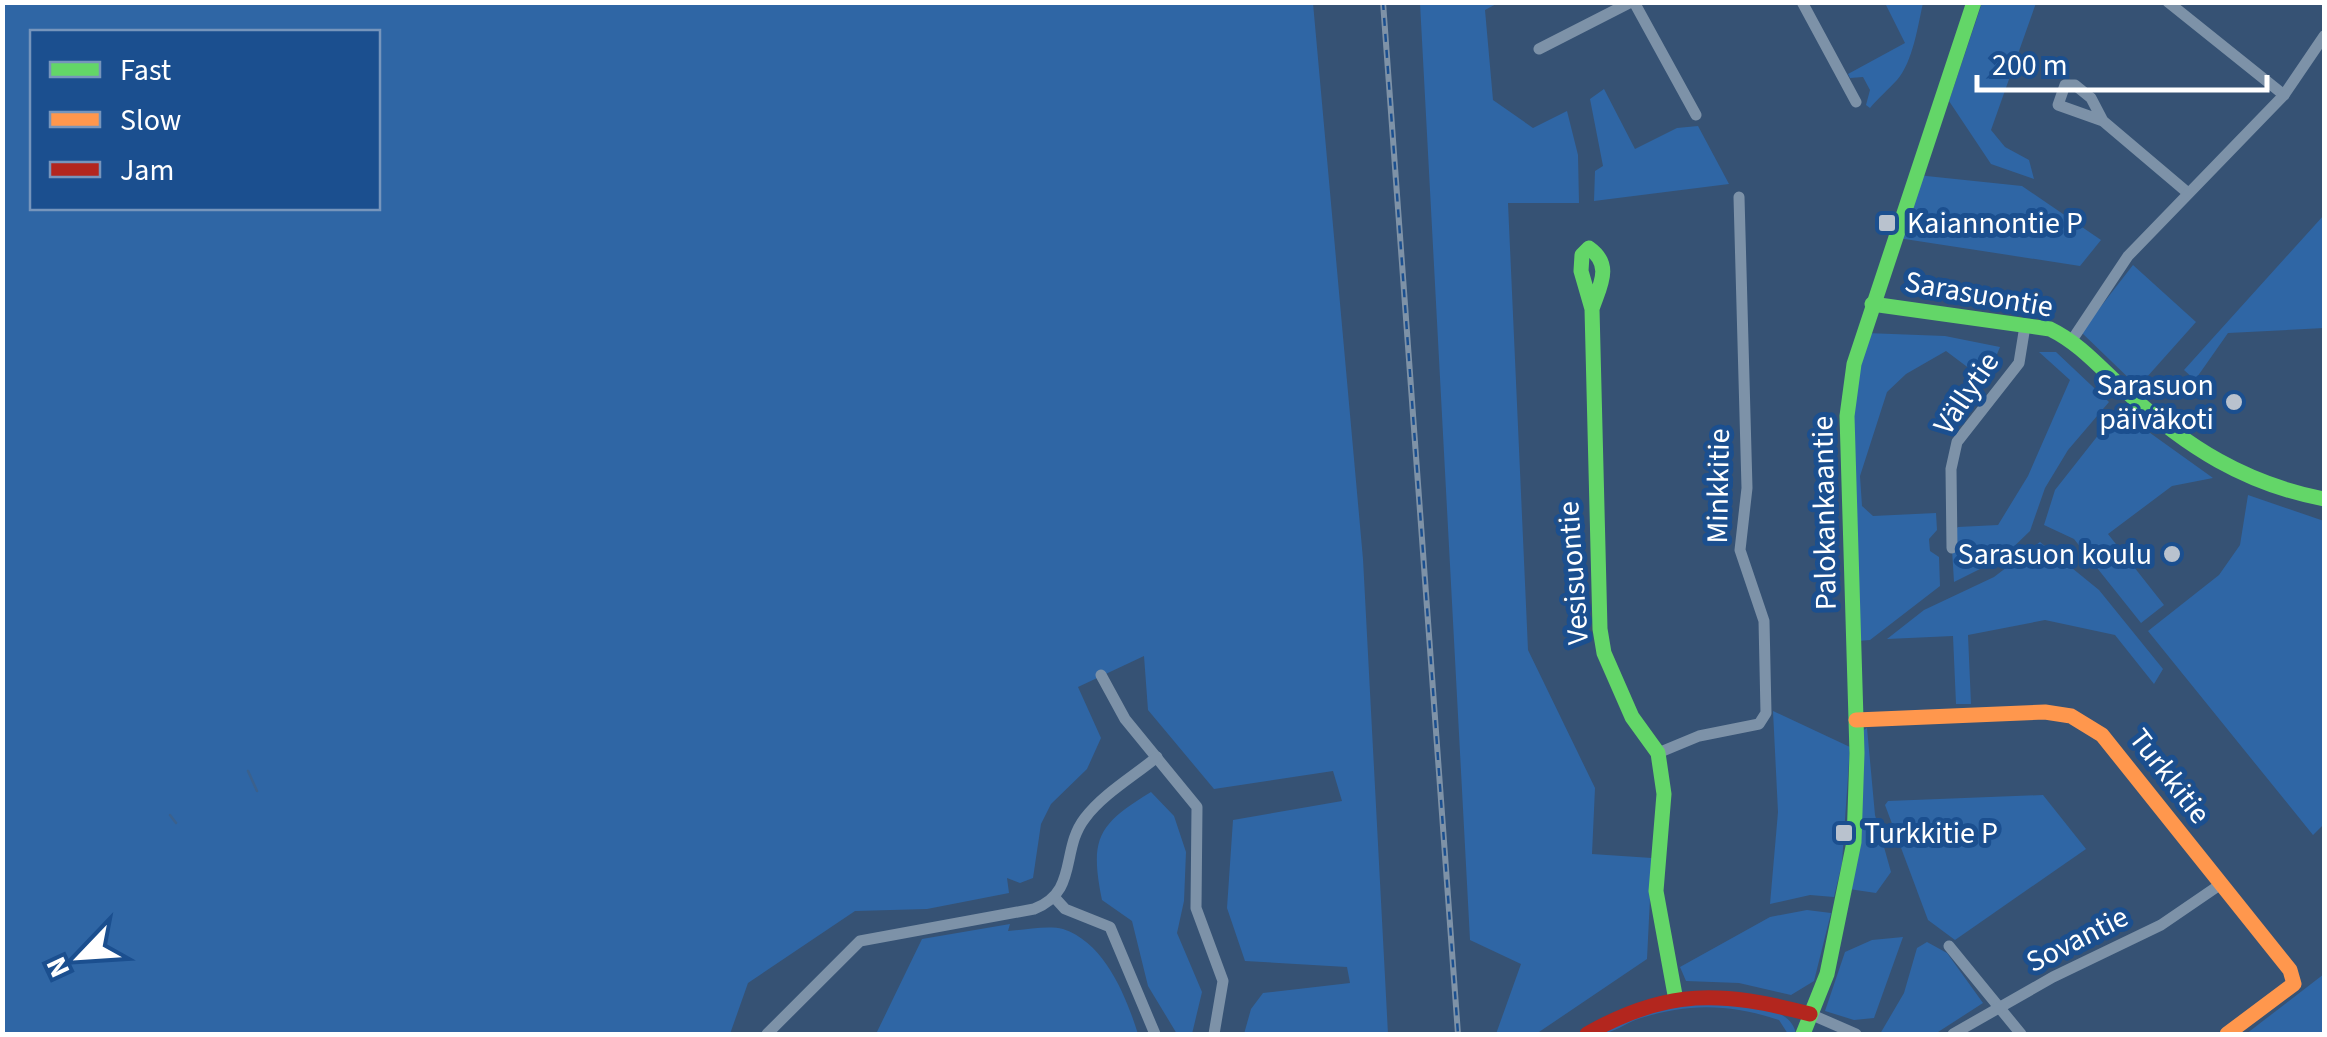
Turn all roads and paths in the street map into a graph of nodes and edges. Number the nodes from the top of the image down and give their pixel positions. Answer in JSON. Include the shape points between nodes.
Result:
{"nodes":[{"id":1,"x":1633,"y":2,"type":"edge"},
{"id":2,"x":1802,"y":2,"type":"edge"},
{"id":3,"x":1974,"y":2,"type":"edge"},
{"id":4,"x":2168,"y":2,"type":"edge"},
{"id":5,"x":2324,"y":36,"type":"edge"},
{"id":6,"x":1540,"y":49,"type":"dead end"},
{"id":7,"x":2284,"y":95,"type":"junction"},
{"id":8,"x":1856,"y":102,"type":"dead end"},
{"id":9,"x":1696,"y":115,"type":"dead end"},
{"id":10,"x":2103,"y":121,"type":"dead end"},
{"id":11,"x":2188,"y":193,"type":"junction"},
{"id":12,"x":1739,"y":197,"type":"dead end"},
{"id":13,"x":1872,"y":304,"type":"junction"},
{"id":14,"x":1592,"y":310,"type":"dead end"},
{"id":15,"x":2025,"y":326,"type":"junction"},
{"id":16,"x":2072,"y":340,"type":"junction"},
{"id":17,"x":2324,"y":498,"type":"edge"},
{"id":18,"x":1952,"y":548,"type":"dead end"},
{"id":19,"x":1101,"y":674,"type":"dead end"},
{"id":20,"x":1856,"y":720,"type":"junction"},
{"id":21,"x":1658,"y":753,"type":"junction"},
{"id":22,"x":1157,"y":757,"type":"junction"},
{"id":23,"x":2221,"y":884,"type":"junction"},
{"id":24,"x":1055,"y":898,"type":"junction"},
{"id":25,"x":1949,"y":946,"type":"dead end"},
{"id":26,"x":1675,"y":995,"type":"junction"},
{"id":27,"x":1998,"y":1008,"type":"junction"},
{"id":28,"x":1810,"y":1014,"type":"junction"},
{"id":29,"x":767,"y":1034,"type":"edge"},
{"id":30,"x":1154,"y":1034,"type":"edge"},
{"id":31,"x":1214,"y":1034,"type":"edge"},
{"id":32,"x":1586,"y":1034,"type":"edge"},
{"id":33,"x":1802,"y":1034,"type":"edge"},
{"id":34,"x":1856,"y":1034,"type":"edge"},
{"id":35,"x":1953,"y":1034,"type":"edge"},
{"id":36,"x":2022,"y":1034,"type":"edge"},
{"id":37,"x":2227,"y":1034,"type":"edge"}],
"edges":[{"from":1,"to":6,"type":"street"},
{"from":1,"to":9,"type":"street"},
{"from":2,"to":8,"type":"street"},
{"from":3,"to":13,"type":"street","name":"Palokankaantie"},
{"from":4,"to":7,"type":"street"},
{"from":5,"to":7,"type":"street"},
{"from":7,"to":11,"type":"street"},
{"from":10,"to":11,"type":"street"},
{"from":11,"to":16,"type":"street","via":[[2128,256]]},
{"from":12,"to":21,"type":"street","name":"Minkkitie","via":[[1747,488],[1740,550],[1764,622],[1766,714],[1759,724],[1698,736]]},
{"from":13,"to":15,"type":"street","name":"Sarasuontie"},
{"from":13,"to":20,"type":"street","name":"Palokankaantie","via":[[1854,364],[1848,416]]},
{"from":14,"to":21,"type":"street","name":"Vesisuontie","via":[[1600,629],[1632,717]]},
{"from":15,"to":16,"type":"street","name":"Sarasuontie"},
{"from":15,"to":18,"type":"street","name":"Vällytie","via":[[2020,363],[1957,442]]},
{"from":16,"to":17,"type":"street","name":"Sarasuontie","via":[[2201,454],[2229,470]]},
{"from":19,"to":22,"type":"street","via":[[1125,719]]},
{"from":20,"to":23,"type":"street","name":"Turkkitie","via":[[2072,716],[2102,735]]},
{"from":20,"to":28,"type":"street","name":"Palokankaantie","via":[[1854,842],[1827,974]]},
{"from":21,"to":26,"type":"street","name":"Vesisuontie","via":[[1664,794],[1656,890]]},
{"from":22,"to":24,"type":"street","via":[[1082,822]]},
{"from":22,"to":31,"type":"street","via":[[1200,816],[1196,908],[1223,981]]},
{"from":23,"to":27,"type":"street","name":"Sovantie","via":[[2162,925]]},
{"from":23,"to":37,"type":"street","name":"Turkkitie","via":[[2290,970],[2294,984]]},
{"from":24,"to":29,"type":"street","via":[[1034,909],[860,941]]},
{"from":24,"to":30,"type":"street","via":[[1110,927]]},
{"from":25,"to":27,"type":"street"},
{"from":26,"to":28,"type":"street","via":[[1740,994]]},
{"from":26,"to":32,"type":"street"},
{"from":27,"to":35,"type":"street","name":"Sovantie"},
{"from":27,"to":36,"type":"street"},
{"from":28,"to":33,"type":"street","name":"Palokankaantie"},
{"from":28,"to":34,"type":"street"}]}
